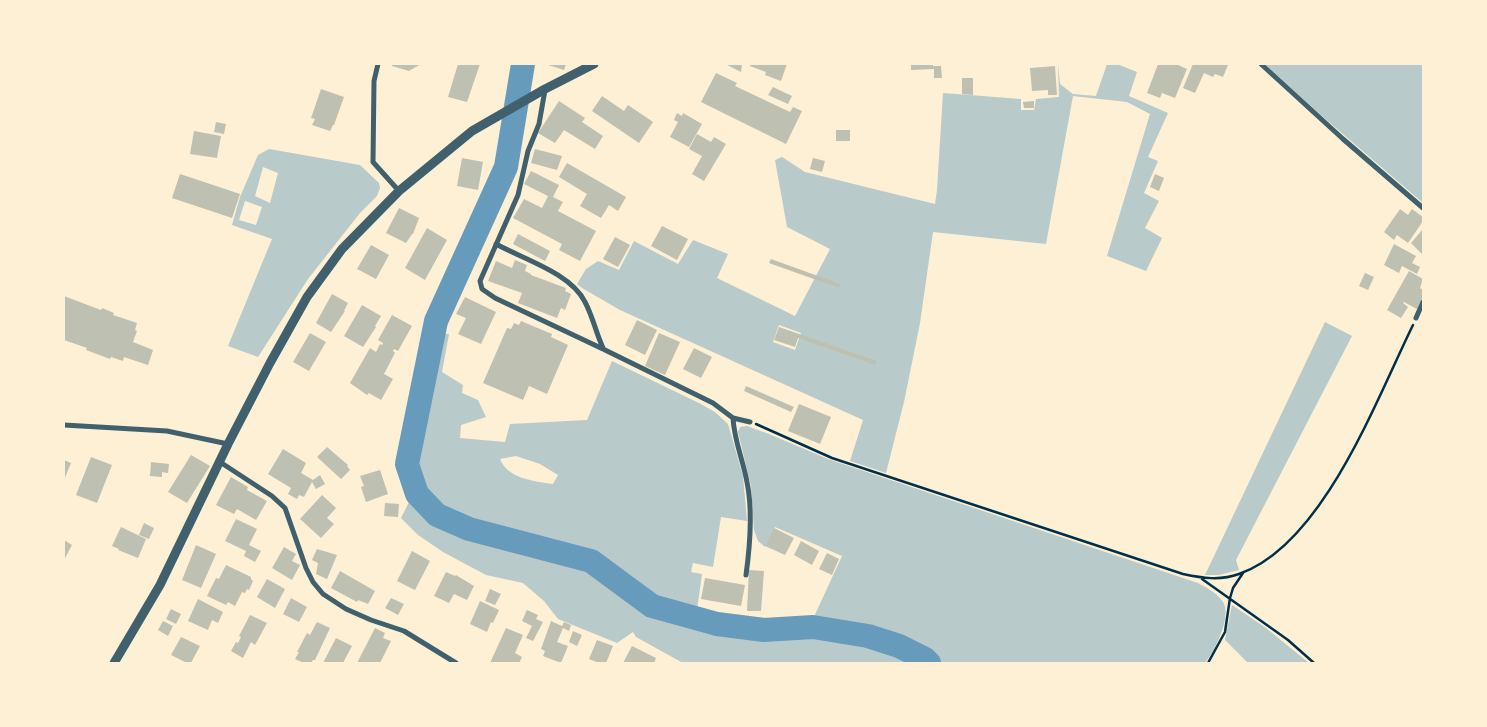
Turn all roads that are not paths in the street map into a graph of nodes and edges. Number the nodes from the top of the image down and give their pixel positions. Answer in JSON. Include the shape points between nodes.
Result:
{"nodes":[{"id":1,"x":378,"y":64,"type":"edge"},
{"id":2,"x":594,"y":64,"type":"edge"},
{"id":3,"x":1261,"y":64,"type":"edge"},
{"id":4,"x":545,"y":89,"type":"junction"},
{"id":5,"x":399,"y":191,"type":"junction"},
{"id":6,"x":1423,"y":208,"type":"edge"},
{"id":7,"x":496,"y":244,"type":"junction"},
{"id":8,"x":1423,"y":302,"type":"edge"},
{"id":9,"x":1416,"y":318,"type":"road end"},
{"id":10,"x":604,"y":349,"type":"junction"},
{"id":11,"x":733,"y":418,"type":"junction"},
{"id":12,"x":750,"y":422,"type":"road end"},
{"id":13,"x":64,"y":425,"type":"edge"},
{"id":14,"x":228,"y":444,"type":"junction"},
{"id":15,"x":220,"y":462,"type":"junction"},
{"id":16,"x":746,"y":575,"type":"dead end"},
{"id":17,"x":114,"y":663,"type":"edge"},
{"id":18,"x":456,"y":663,"type":"edge"}],
"edges":[{"from":1,"to":5,"type":"street","via":[[374,81],[373,162]]},
{"from":2,"to":4,"type":"street"},
{"from":3,"to":6,"type":"street"},
{"from":4,"to":5,"type":"street","via":[[465,136]]},
{"from":4,"to":7,"type":"street","via":[[539,124],[528,152],[518,195]]},
{"from":5,"to":14,"type":"street","via":[[342,249],[307,297]]},
{"from":7,"to":10,"type":"street","via":[[566,280],[584,300]]},
{"from":7,"to":10,"type":"street","via":[[480,281],[482,289],[502,302]]},
{"from":8,"to":9,"type":"street"},
{"from":10,"to":11,"type":"street","via":[[713,403]]},
{"from":11,"to":12,"type":"street"},
{"from":11,"to":16,"type":"street","via":[[748,483],[750,548]]},
{"from":13,"to":14,"type":"street","via":[[167,430]]},
{"from":14,"to":15,"type":"street"},
{"from":15,"to":17,"type":"street","via":[[160,585]]},
{"from":15,"to":18,"type":"street","via":[[285,508],[306,568],[322,594],[346,609],[404,631]]}]}
